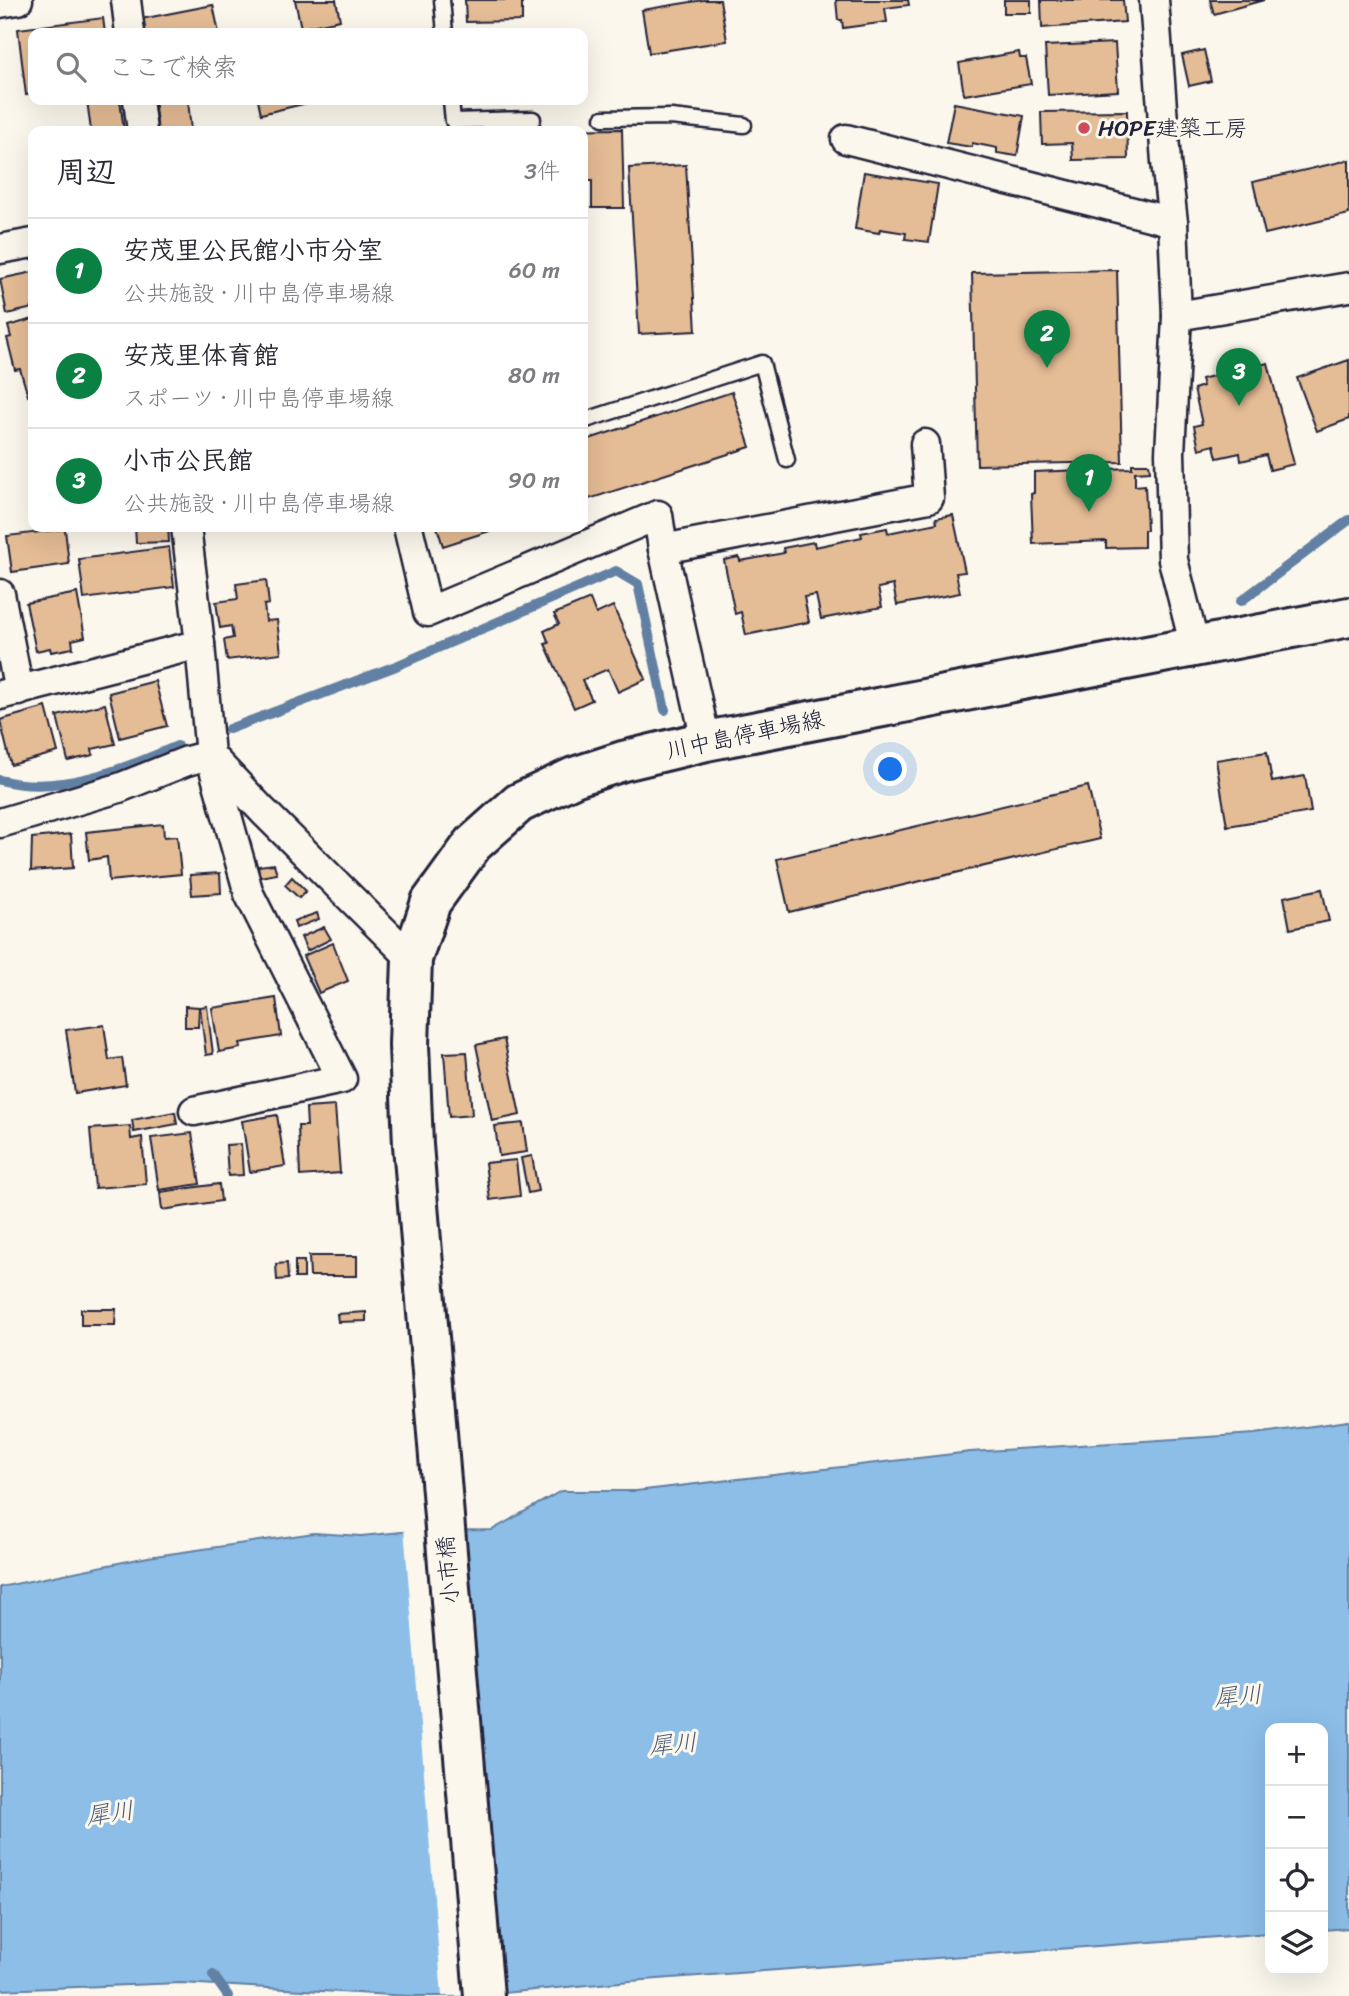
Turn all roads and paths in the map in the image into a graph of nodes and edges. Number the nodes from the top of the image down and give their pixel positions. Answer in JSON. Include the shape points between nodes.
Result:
{"nodes":[{"id":1,"x":19,"y":0,"type":"edge"},
{"id":2,"x":126,"y":0,"type":"edge"},
{"id":3,"x":442,"y":0,"type":"edge"},
{"id":4,"x":1154,"y":0,"type":"edge"},
{"id":5,"x":0,"y":3,"type":"edge"},
{"id":6,"x":129,"y":28,"type":"edge"},
{"id":7,"x":445,"y":28,"type":"edge"},
{"id":8,"x":139,"y":105,"type":"edge"},
{"id":9,"x":451,"y":105,"type":"edge"},
{"id":10,"x":603,"y":118,"type":"dead end"},
{"id":11,"x":533,"y":119,"type":"dead end"},
{"id":12,"x":744,"y":125,"type":"dead end"},
{"id":13,"x":141,"y":126,"type":"edge"},
{"id":14,"x":846,"y":139,"type":"dead end"},
{"id":15,"x":1173,"y":222,"type":"junction"},
{"id":16,"x":28,"y":244,"type":"edge"},
{"id":17,"x":0,"y":249,"type":"edge"},
{"id":18,"x":1349,"y":288,"type":"edge"},
{"id":19,"x":1177,"y":317,"type":"junction"},
{"id":20,"x":588,"y":419,"type":"edge"},
{"id":21,"x":925,"y":444,"type":"dead end"},
{"id":22,"x":787,"y":460,"type":"dead end"},
{"id":23,"x":187,"y":532,"type":"edge"},
{"id":24,"x":409,"y":532,"type":"edge"},
{"id":25,"x":663,"y":549,"type":"junction"},
{"id":26,"x":0,"y":594,"type":"edge"},
{"id":27,"x":1349,"y":617,"type":"edge"},
{"id":28,"x":200,"y":644,"type":"junction"},
{"id":29,"x":1195,"y":647,"type":"junction"},
{"id":30,"x":10,"y":693,"type":"edge"},
{"id":31,"x":706,"y":741,"type":"junction"},
{"id":32,"x":210,"y":755,"type":"junction"},
{"id":33,"x":0,"y":823,"type":"edge"},
{"id":34,"x":412,"y":959,"type":"junction"},
{"id":35,"x":194,"y":1111,"type":"dead end"},
{"id":36,"x":413,"y":1144,"type":"joint"},
{"id":37,"x":484,"y":1996,"type":"edge"}],
"edges":[{"from":1,"to":5,"type":"street"},
{"from":2,"to":6,"type":"street"},
{"from":3,"to":7,"type":"lane"},
{"from":4,"to":15,"type":"street"},
{"from":8,"to":13,"type":"street"},
{"from":9,"to":11,"type":"lane","via":[[453,121]]},
{"from":10,"to":12,"type":"lane","via":[[671,117]]},
{"from":14,"to":15,"type":"street"},
{"from":15,"to":19,"type":"street"},
{"from":16,"to":17,"type":"street"},
{"from":18,"to":19,"type":"street"},
{"from":19,"to":29,"type":"street","via":[[1170,453],[1173,560]]},
{"from":20,"to":22,"type":"lane","via":[[762,363]]},
{"from":21,"to":25,"type":"street","via":[[929,498]]},
{"from":23,"to":28,"type":"street"},
{"from":24,"to":25,"type":"street","via":[[428,612],[658,515]]},
{"from":25,"to":31,"type":"street"},
{"from":26,"to":30,"type":"street"},
{"from":27,"to":29,"type":"main road","name":"川中島停車場線"},
{"from":28,"to":30,"type":"street"},
{"from":28,"to":32,"type":"street"},
{"from":29,"to":31,"type":"main road","name":"川中島停車場線"},
{"from":31,"to":34,"type":"main road","name":"川中島停車場線","via":[[574,777],[519,803],[472,844],[431,902]]},
{"from":32,"to":33,"type":"street"},
{"from":32,"to":34,"type":"street"},
{"from":32,"to":35,"type":"street","via":[[249,894],[342,1080]]},
{"from":34,"to":36,"type":"main road","name":"川中島停車場線"},
{"from":36,"to":37,"type":"main road","name":"小市橋"}]}
